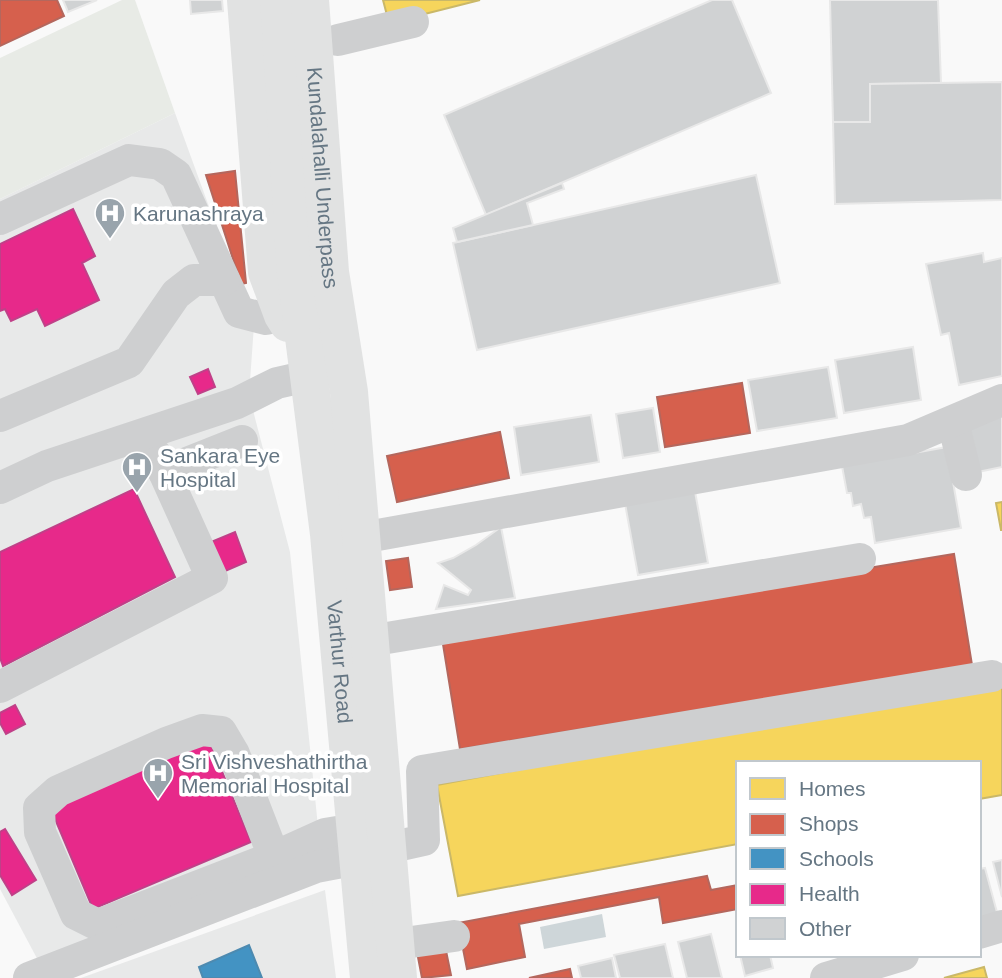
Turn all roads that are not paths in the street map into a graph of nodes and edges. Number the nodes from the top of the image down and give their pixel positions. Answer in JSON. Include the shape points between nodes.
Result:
{"nodes":[{"id":1,"x":246,"y":0,"type":"edge"},
{"id":2,"x":279,"y":0,"type":"edge"},
{"id":3,"x":310,"y":0,"type":"edge"},
{"id":4,"x":335,"y":0,"type":"edge"},
{"id":5,"x":413,"y":22,"type":"dead end"},
{"id":6,"x":338,"y":40,"type":"junction"},
{"id":7,"x":0,"y":219,"type":"edge"},
{"id":8,"x":224,"y":280,"type":"junction"},
{"id":9,"x":283,"y":315,"type":"junction"},
{"id":10,"x":344,"y":355,"type":"junction"},
{"id":11,"x":306,"y":362,"type":"junction"},
{"id":12,"x":1002,"y":400,"type":"edge"},
{"id":13,"x":0,"y":416,"type":"edge"},
{"id":14,"x":953,"y":422,"type":"junction"},
{"id":15,"x":145,"y":432,"type":"junction"},
{"id":16,"x":242,"y":441,"type":"dead end"},
{"id":17,"x":164,"y":472,"type":"junction"},
{"id":18,"x":966,"y":475,"type":"dead end"},
{"id":19,"x":0,"y":488,"type":"edge"},
{"id":20,"x":361,"y":538,"type":"junction"},
{"id":21,"x":860,"y":559,"type":"dead end"},
{"id":22,"x":369,"y":641,"type":"junction"},
{"id":23,"x":992,"y":676,"type":"dead end"},
{"id":24,"x":0,"y":687,"type":"edge"},
{"id":25,"x":367,"y":845,"type":"junction"},
{"id":26,"x":274,"y":857,"type":"junction"},
{"id":27,"x":454,"y":936,"type":"dead end"},
{"id":28,"x":899,"y":957,"type":"edge"},
{"id":29,"x":398,"y":961,"type":"edge"},
{"id":30,"x":870,"y":972,"type":"edge"},
{"id":31,"x":29,"y":978,"type":"edge"},
{"id":32,"x":369,"y":978,"type":"edge"},
{"id":33,"x":826,"y":978,"type":"edge"}],
"edges":[{"from":1,"to":9,"type":"main road","via":[[267,272]]},
{"from":2,"to":11,"type":"main road","name":"Kundalahalli Underpass"},
{"from":3,"to":10,"type":"main road","name":"Kundalahalli Underpass","via":[[330,272]]},
{"from":4,"to":6,"type":"main road"},
{"from":5,"to":6,"type":"street"},
{"from":6,"to":10,"type":"main road","via":[[357,282]]},
{"from":7,"to":8,"type":"street","via":[[129,160],[160,163],[176,175]]},
{"from":8,"to":9,"type":"street","via":[[239,312],[266,319]]},
{"from":8,"to":13,"type":"street","via":[[194,280],[176,293],[129,362]]},
{"from":9,"to":11,"type":"main road"},
{"from":10,"to":20,"type":"main road","name":"Varthur Road"},
{"from":11,"to":15,"type":"street","via":[[277,383],[237,402]]},
{"from":11,"to":25,"type":"main road","name":"Varthur Road"},
{"from":12,"to":14,"type":"street"},
{"from":14,"to":18,"type":"street"},
{"from":14,"to":20,"type":"street","via":[[908,440]]},
{"from":15,"to":17,"type":"street"},
{"from":15,"to":19,"type":"street","via":[[47,466]]},
{"from":16,"to":17,"type":"street"},
{"from":17,"to":24,"type":"street","via":[[212,578]]},
{"from":20,"to":22,"type":"main road","name":"Varthur Road"},
{"from":21,"to":22,"type":"street"},
{"from":22,"to":25,"type":"main road","name":"Varthur Road"},
{"from":23,"to":25,"type":"street","via":[[422,771],[424,840]]},
{"from":25,"to":26,"type":"street","via":[[326,834]]},
{"from":25,"to":29,"type":"main road","name":"Varthur Road"},
{"from":25,"to":31,"type":"street"},
{"from":25,"to":32,"type":"main road","name":"Varthur Road"},
{"from":26,"to":26,"type":"street","via":[[98,925],[76,914],[40,832],[39,808],[58,791],[166,743],[202,730],[221,732]]},
{"from":27,"to":29,"type":"street"},
{"from":28,"to":30,"type":"street"},
{"from":30,"to":33,"type":"street"}]}
